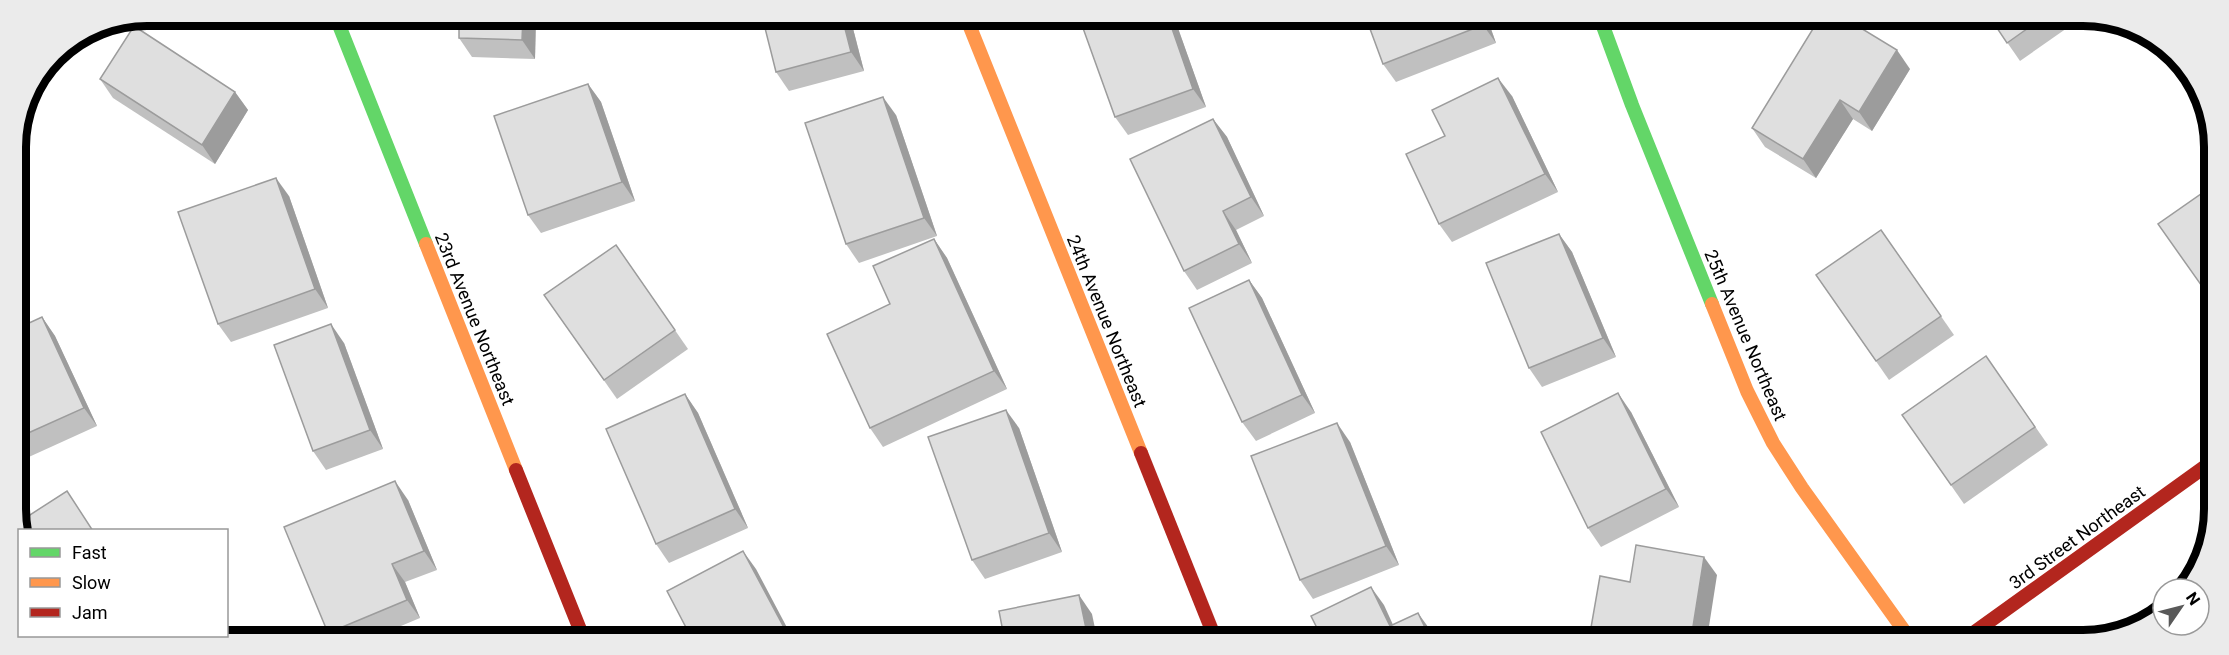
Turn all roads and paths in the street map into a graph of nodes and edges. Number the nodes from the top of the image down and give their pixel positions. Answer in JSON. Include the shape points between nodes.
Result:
{"nodes":[{"id":1,"x":339,"y":26,"type":"edge"},
{"id":2,"x":970,"y":26,"type":"edge"},
{"id":3,"x":1603,"y":26,"type":"edge"},
{"id":4,"x":2204,"y":467,"type":"edge"},
{"id":5,"x":1212,"y":629,"type":"edge"},
{"id":6,"x":1903,"y":629,"type":"edge"},
{"id":7,"x":1979,"y":629,"type":"edge"},
{"id":8,"x":579,"y":630,"type":"edge"}],
"edges":[{"from":1,"to":8,"type":"street","name":"23rd Avenue Northeast"},
{"from":2,"to":5,"type":"street","name":"24th Avenue Northeast"},
{"from":3,"to":6,"type":"street","name":"25th Avenue Northeast","via":[[1747,391],[1773,443],[1802,488]]},
{"from":4,"to":7,"type":"street","name":"3rd Street Northeast"}]}
